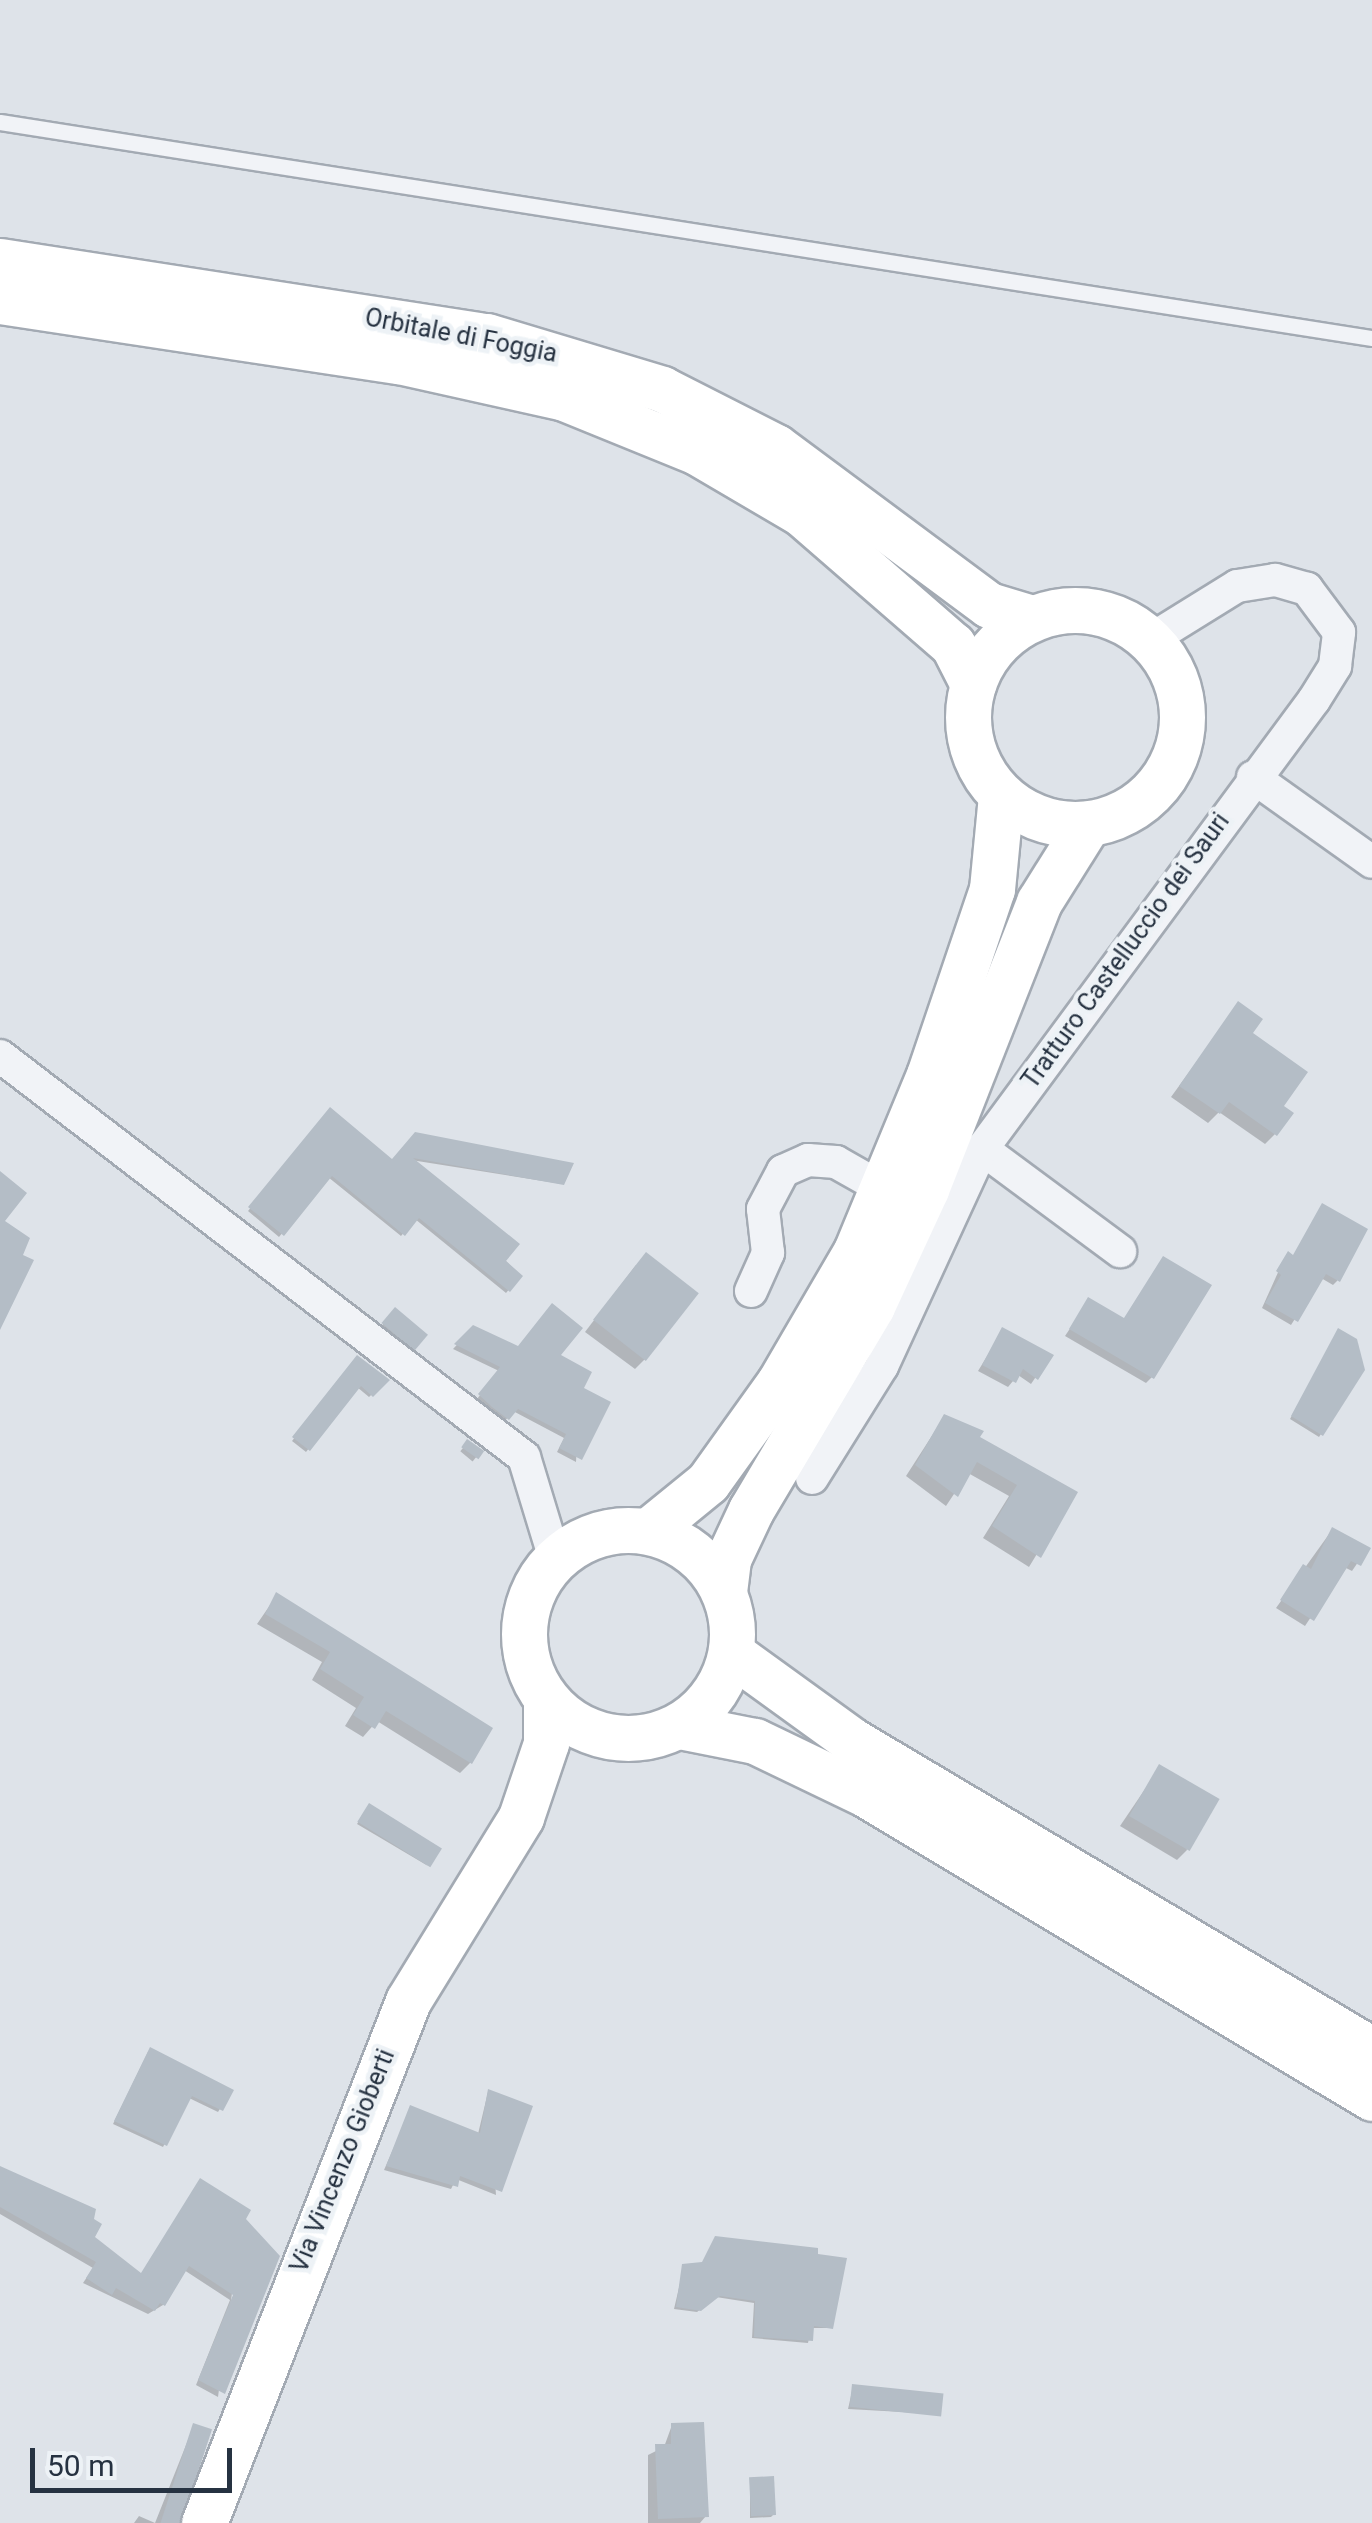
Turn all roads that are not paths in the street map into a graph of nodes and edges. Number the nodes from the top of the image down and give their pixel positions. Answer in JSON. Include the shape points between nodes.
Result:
{"nodes":[{"id":1,"x":0,"y":122,"type":"edge"},
{"id":2,"x":0,"y":261,"type":"edge"},
{"id":3,"x":0,"y":301,"type":"edge"},
{"id":4,"x":1372,"y":338,"type":"edge"},
{"id":5,"x":1032,"y":618,"type":"junction"},
{"id":6,"x":1150,"y":640,"type":"junction"},
{"id":7,"x":973,"y":684,"type":"junction"},
{"id":8,"x":1253,"y":777,"type":"junction"},
{"id":9,"x":1001,"y":795,"type":"junction"},
{"id":10,"x":1088,"y":824,"type":"junction"},
{"id":11,"x":1372,"y":862,"type":"edge"},
{"id":12,"x":0,"y":1056,"type":"edge"},
{"id":13,"x":982,"y":1149,"type":"junction"},
{"id":14,"x":882,"y":1188,"type":"junction"},
{"id":15,"x":1120,"y":1251,"type":"dead end"},
{"id":16,"x":751,"y":1292,"type":"dead end"},
{"id":17,"x":812,"y":1478,"type":"dead end"},
{"id":18,"x":648,"y":1531,"type":"junction"},
{"id":19,"x":555,"y":1559,"type":"junction"},
{"id":20,"x":724,"y":1592,"type":"junction"},
{"id":21,"x":732,"y":1653,"type":"junction"},
{"id":22,"x":546,"y":1700,"type":"junction"},
{"id":23,"x":678,"y":1726,"type":"junction"},
{"id":24,"x":616,"y":1738,"type":"junction"},
{"id":25,"x":521,"y":1817,"type":"junction"},
{"id":26,"x":1372,"y":2050,"type":"edge"},
{"id":27,"x":1372,"y":2098,"type":"edge"},
{"id":28,"x":204,"y":2523,"type":"edge"}],
"edges":[{"from":1,"to":4,"type":"lane"},
{"from":2,"to":5,"type":"main road","name":"Orbitale di Foggia","via":[[487,336],[646,383],[776,447],[989,604]]},
{"from":3,"to":7,"type":"main road","name":"Orbitale di Foggia","via":[[398,361],[564,398],[696,452],[801,513],[953,645]]},
{"from":5,"to":6,"type":"main road","via":[[1094,611]]},
{"from":5,"to":7,"type":"main road","via":[[986,657]]},
{"from":6,"to":8,"type":"street","name":"Tratturo Castelluccio dei Sauri","via":[[1237,586],[1275,580],[1307,589],[1322,602],[1339,632],[1334,666]]},
{"from":6,"to":10,"type":"main road","via":[[1171,668],[1182,700],[1182,734],[1150,795]]},
{"from":7,"to":9,"type":"main road","via":[[972,747]]},
{"from":8,"to":11,"type":"street"},
{"from":8,"to":13,"type":"street","name":"Tratturo Castelluccio dei Sauri"},
{"from":9,"to":10,"type":"main road","via":[[1031,814]]},
{"from":9,"to":14,"type":"main road","via":[[992,889],[929,1075]]},
{"from":10,"to":20,"type":"main road","via":[[1039,902],[926,1190],[872,1306],[751,1510],[728,1559]]},
{"from":12,"to":19,"type":"street","via":[[524,1457]]},
{"from":13,"to":15,"type":"street"},
{"from":13,"to":17,"type":"street","name":"Tratturo Castelluccio dei Sauri","via":[[882,1366]]},
{"from":14,"to":16,"type":"street","via":[[836,1162],[808,1160],[783,1171],[763,1209],[768,1253]]},
{"from":14,"to":18,"type":"main road","via":[[856,1252],[779,1383],[708,1482]]},
{"from":18,"to":19,"type":"main road","via":[[598,1534]]},
{"from":18,"to":20,"type":"main road","via":[[694,1552]]},
{"from":19,"to":22,"type":"main road","via":[[538,1580],[524,1623],[526,1658]]},
{"from":20,"to":21,"type":"main road"},
{"from":21,"to":23,"type":"main road","via":[[721,1682]]},
{"from":21,"to":26,"type":"main road","via":[[852,1740]]},
{"from":22,"to":24,"type":"main road","via":[[566,1718]]},
{"from":22,"to":25,"type":"main road","name":"Via Vincenzo Gioberti","via":[[546,1742]]},
{"from":23,"to":24,"type":"main road"},
{"from":23,"to":27,"type":"main road","via":[[755,1742],[867,1796]]},
{"from":24,"to":25,"type":"main road","name":"Via Vincenzo Gioberti","via":[[570,1768]]},
{"from":25,"to":28,"type":"main road","name":"Via Vincenzo Gioberti","via":[[408,2001]]}]}
